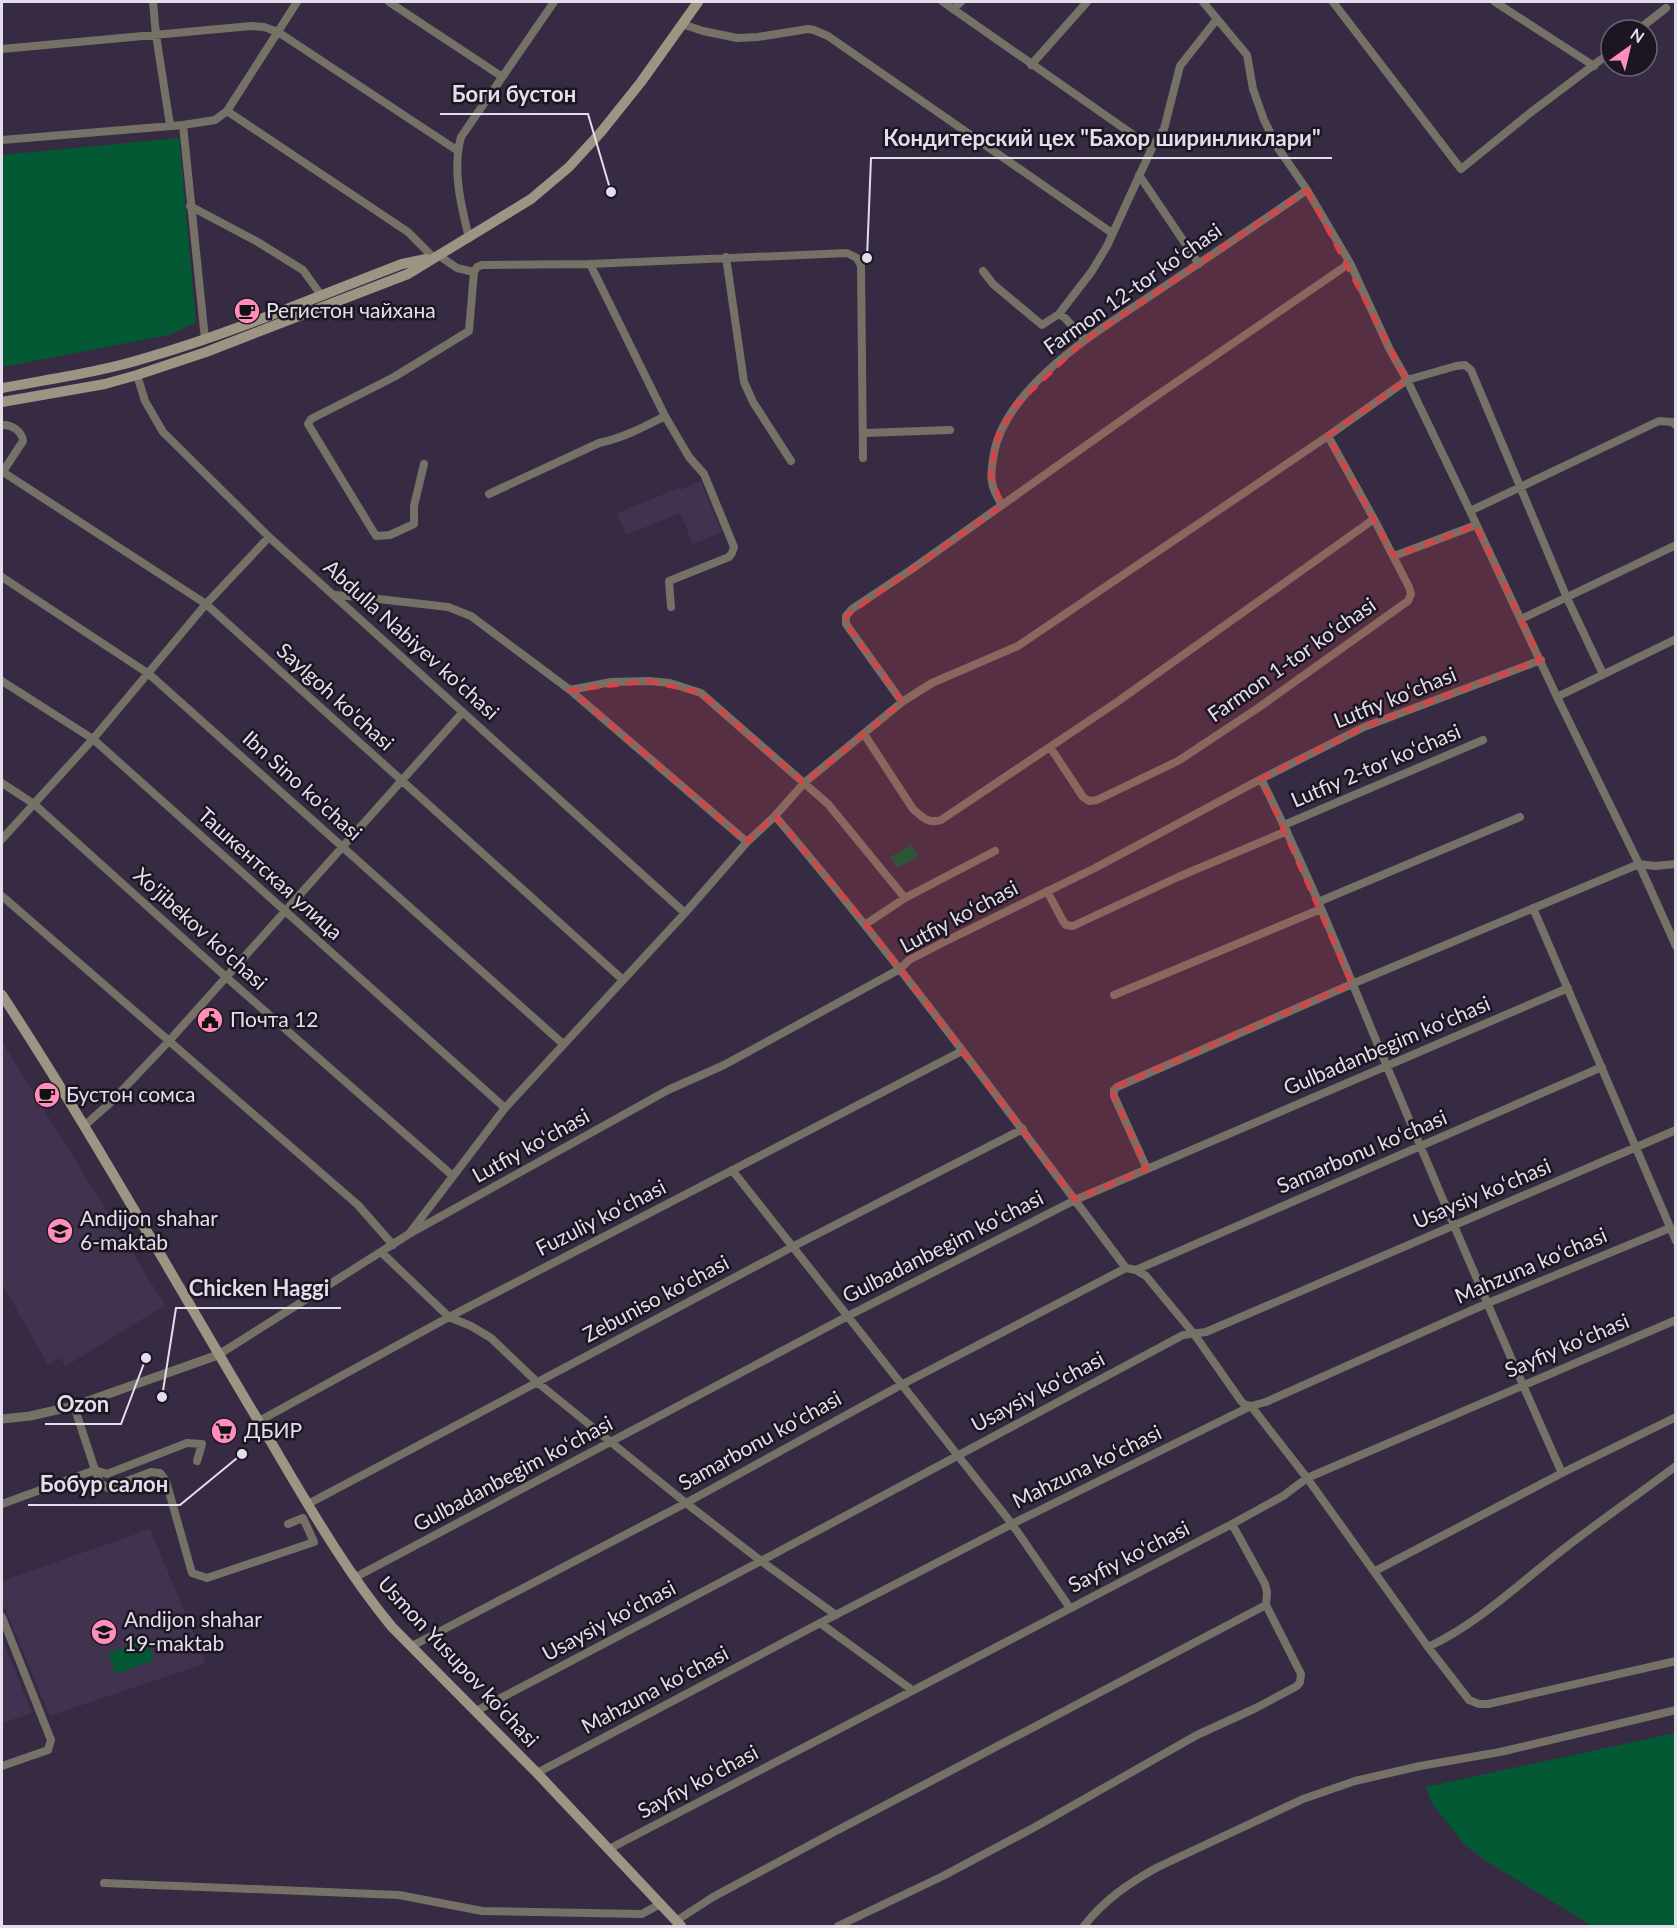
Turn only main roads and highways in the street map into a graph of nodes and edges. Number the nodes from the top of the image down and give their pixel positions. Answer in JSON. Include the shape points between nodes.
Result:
{"nodes":[{"id":1,"x":698,"y":2,"type":"edge"},
{"id":2,"x":435,"y":256,"type":"junction"},
{"id":3,"x":2,"y":388,"type":"edge"},
{"id":4,"x":2,"y":402,"type":"edge"},
{"id":5,"x":2,"y":999,"type":"edge"},
{"id":6,"x":678,"y":1924,"type":"edge"}],
"edges":[{"from":1,"to":2,"type":"main road","via":[[641,82],[569,167],[531,199]]},
{"from":2,"to":3,"type":"main road","via":[[402,264],[148,358]]},
{"from":2,"to":4,"type":"main road","via":[[408,274],[206,352],[105,384]]},
{"from":5,"to":6,"type":"main road","name":"Usmon Yusupov ko'chasi","via":[[84,1126],[354,1578],[392,1627],[537,1773]]}]}
